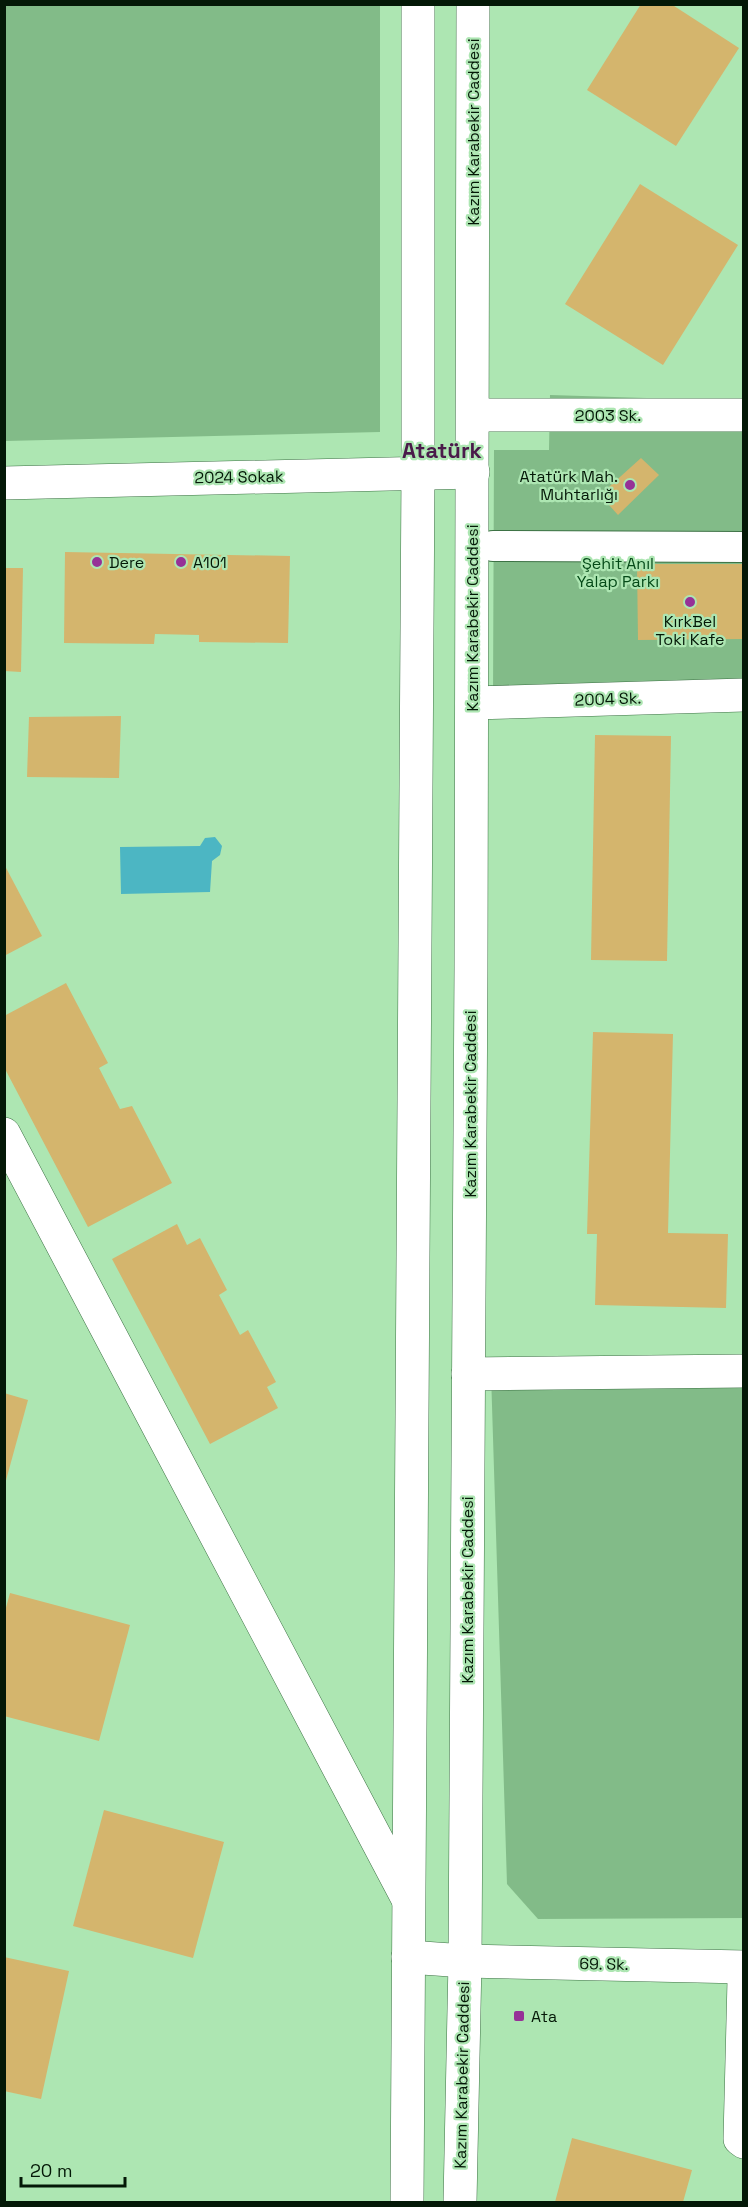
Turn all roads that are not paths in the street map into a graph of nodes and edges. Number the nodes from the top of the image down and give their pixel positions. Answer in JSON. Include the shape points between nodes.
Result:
{"nodes":[{"id":1,"x":418,"y":4,"type":"edge"},
{"id":2,"x":473,"y":4,"type":"edge"},
{"id":3,"x":473,"y":415,"type":"junction"},
{"id":4,"x":744,"y":415,"type":"edge"},
{"id":5,"x":418,"y":472,"type":"junction"},
{"id":6,"x":473,"y":472,"type":"junction"},
{"id":7,"x":4,"y":483,"type":"edge"},
{"id":8,"x":628,"y":522,"type":"dead end"},
{"id":9,"x":493,"y":546,"type":"dead end"},
{"id":10,"x":602,"y":546,"type":"junction"},
{"id":11,"x":744,"y":547,"type":"edge"},
{"id":12,"x":744,"y":694,"type":"edge"},
{"id":13,"x":472,"y":703,"type":"junction"},
{"id":14,"x":4,"y":1134,"type":"edge"},
{"id":15,"x":744,"y":1371,"type":"edge"},
{"id":16,"x":468,"y":1374,"type":"junction"},
{"id":17,"x":408,"y":1899,"type":"junction"},
{"id":18,"x":408,"y":1957,"type":"junction"},
{"id":19,"x":465,"y":1961,"type":"junction"},
{"id":20,"x":744,"y":1967,"type":"edge"},
{"id":21,"x":744,"y":1980,"type":"edge"},
{"id":22,"x":744,"y":2142,"type":"edge"},
{"id":23,"x":407,"y":2202,"type":"edge"},
{"id":24,"x":460,"y":2202,"type":"edge"}],
"edges":[{"from":1,"to":5,"type":"street"},
{"from":2,"to":3,"type":"street","name":"Kazım Karabekir Caddesi"},
{"from":3,"to":4,"type":"street","name":"2003 Sk."},
{"from":3,"to":6,"type":"street","name":"Kazım Karabekir Caddesi"},
{"from":5,"to":6,"type":"street","name":"2024 Sokak"},
{"from":5,"to":7,"type":"street","name":"2024 Sokak"},
{"from":5,"to":17,"type":"street"},
{"from":6,"to":13,"type":"street","name":"Kazım Karabekir Caddesi"},
{"from":8,"to":10,"type":"street"},
{"from":9,"to":10,"type":"street"},
{"from":10,"to":11,"type":"street"},
{"from":12,"to":13,"type":"street","name":"2004 Sk."},
{"from":13,"to":16,"type":"street","name":"Kazım Karabekir Caddesi"},
{"from":14,"to":17,"type":"street"},
{"from":15,"to":16,"type":"street"},
{"from":16,"to":19,"type":"street","name":"Kazım Karabekir Caddesi"},
{"from":17,"to":18,"type":"street"},
{"from":18,"to":19,"type":"street","name":"69. Sk."},
{"from":18,"to":23,"type":"street"},
{"from":19,"to":20,"type":"street","name":"69. Sk."},
{"from":19,"to":24,"type":"street","name":"Kazım Karabekir Caddesi"},
{"from":21,"to":22,"type":"street","via":[[740,2139]]}]}
